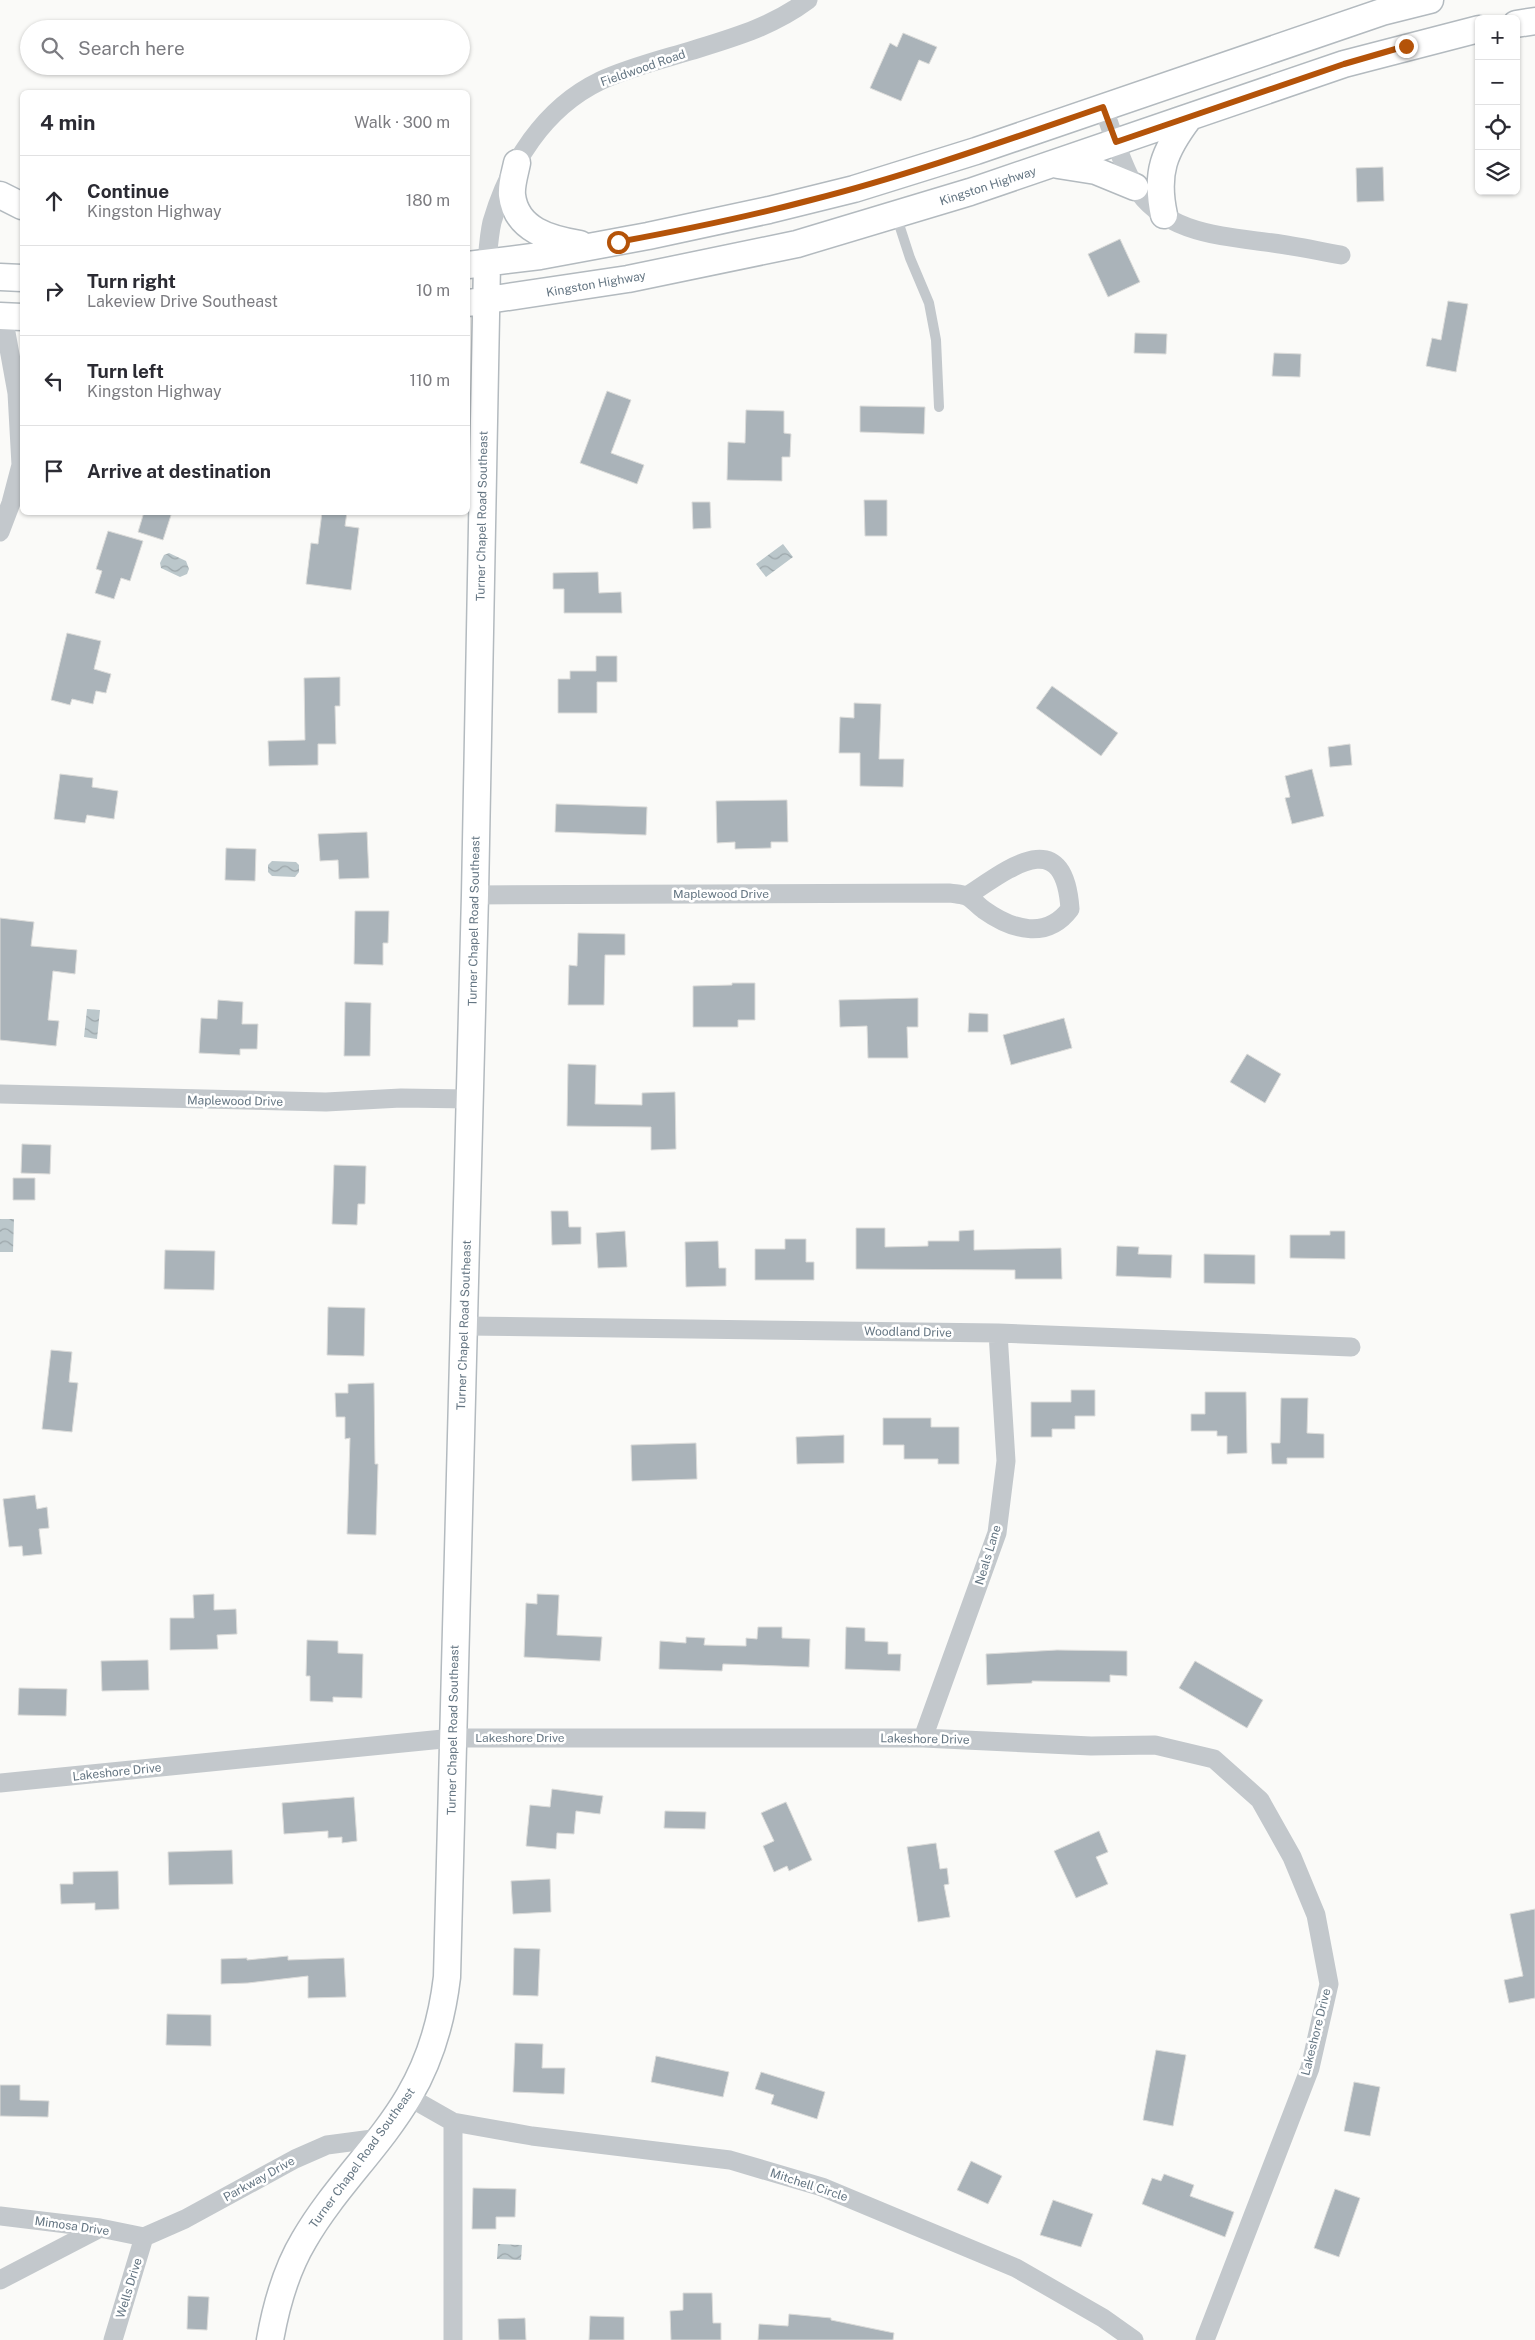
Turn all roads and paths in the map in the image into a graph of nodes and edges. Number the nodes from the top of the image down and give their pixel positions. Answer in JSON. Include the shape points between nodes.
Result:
{"nodes":[{"id":1,"x":808,"y":0,"type":"edge"},
{"id":2,"x":1430,"y":0,"type":"edge"},
{"id":3,"x":1535,"y":21,"type":"edge"},
{"id":4,"x":1520,"y":23,"type":"edge"},
{"id":5,"x":1475,"y":30,"type":"edge"},
{"id":6,"x":1103,"y":107,"type":"junction"},
{"id":7,"x":1189,"y":118,"type":"junction"},
{"id":8,"x":1116,"y":142,"type":"junction"},
{"id":9,"x":517,"y":163,"type":"junction"},
{"id":10,"x":1052,"y":164,"type":"junction"},
{"id":11,"x":1135,"y":187,"type":"junction"},
{"id":12,"x":0,"y":195,"type":"edge"},
{"id":13,"x":20,"y":205,"type":"edge"},
{"id":14,"x":896,"y":215,"type":"junction"},
{"id":15,"x":1164,"y":215,"type":"junction"},
{"id":16,"x":593,"y":247,"type":"junction"},
{"id":17,"x":1341,"y":255,"type":"dead end"},
{"id":18,"x":477,"y":264,"type":"edge"},
{"id":19,"x":0,"y":277,"type":"edge"},
{"id":20,"x":20,"y":278,"type":"edge"},
{"id":21,"x":477,"y":302,"type":"edge"},
{"id":22,"x":6,"y":311,"type":"edge"},
{"id":23,"x":470,"y":338,"type":"edge"},
{"id":24,"x":484,"y":357,"type":"junction"},
{"id":25,"x":939,"y":407,"type":"dead end"},
{"id":26,"x":20,"y":447,"type":"edge"},
{"id":27,"x":20,"y":469,"type":"edge"},
{"id":28,"x":0,"y":532,"type":"edge"},
{"id":29,"x":475,"y":895,"type":"junction"},
{"id":30,"x":967,"y":896,"type":"junction"},
{"id":31,"x":0,"y":1094,"type":"edge"},
{"id":32,"x":470,"y":1099,"type":"junction"},
{"id":33,"x":464,"y":1326,"type":"junction"},
{"id":34,"x":998,"y":1333,"type":"junction"},
{"id":35,"x":1351,"y":1347,"type":"dead end"},
{"id":36,"x":453,"y":1738,"type":"junction"},
{"id":37,"x":923,"y":1738,"type":"junction"},
{"id":38,"x":0,"y":1783,"type":"edge"},
{"id":39,"x":409,"y":2097,"type":"junction"},
{"id":40,"x":453,"y":2122,"type":"junction"},
{"id":41,"x":380,"y":2138,"type":"junction"},
{"id":42,"x":0,"y":2216,"type":"edge"},
{"id":43,"x":100,"y":2228,"type":"junction"},
{"id":44,"x":144,"y":2237,"type":"junction"},
{"id":45,"x":0,"y":2280,"type":"edge"},
{"id":46,"x":113,"y":2340,"type":"edge"},
{"id":47,"x":270,"y":2340,"type":"edge"},
{"id":48,"x":452,"y":2340,"type":"edge"},
{"id":49,"x":1134,"y":2340,"type":"edge"},
{"id":50,"x":1205,"y":2340,"type":"edge"}],
"edges":[{"from":1,"to":9,"type":"street","name":"Fieldwood Road","via":[[771,23],[733,39],[634,68],[600,82],[555,112],[534,135]]},
{"from":2,"to":6,"type":"main road","via":[[1382,12]]},
{"from":3,"to":4,"type":"main road"},
{"from":5,"to":7,"type":"main road","name":"Kingston Highway","via":[[1344,64]]},
{"from":6,"to":8,"type":"street"},
{"from":6,"to":16,"type":"main road","via":[[976,151],[829,196]]},
{"from":7,"to":8,"type":"main road","name":"Kingston Highway"},
{"from":7,"to":15,"type":"main road","via":[[1172,140],[1162,165],[1160,188]]},
{"from":8,"to":10,"type":"main road","name":"Kingston Highway"},
{"from":8,"to":11,"type":"street"},
{"from":9,"to":16,"type":"main road","via":[[512,194],[521,217],[529,227],[540,235]]},
{"from":9,"to":18,"type":"street","name":"Fieldwood Road","via":[[501,194]]},
{"from":10,"to":11,"type":"main road","via":[[1096,171]]},
{"from":10,"to":14,"type":"main road","name":"Kingston Highway"},
{"from":11,"to":15,"type":"street"},
{"from":12,"to":13,"type":"main road"},
{"from":14,"to":21,"type":"main road","name":"Kingston Highway","via":[[797,244],[700,265]]},
{"from":14,"to":25,"type":"lane","via":[[929,303],[936,340]]},
{"from":15,"to":17,"type":"street","via":[[1180,225],[1212,235]]},
{"from":16,"to":18,"type":"main road"},
{"from":18,"to":21,"type":"main road","name":"Turner Chapel Road Southeast"},
{"from":19,"to":20,"type":"main road"},
{"from":21,"to":24,"type":"main road","name":"Turner Chapel Road Southeast"},
{"from":22,"to":26,"type":"street","via":[[17,393]]},
{"from":23,"to":24,"type":"main road"},
{"from":24,"to":29,"type":"main road","name":"Turner Chapel Road Southeast"},
{"from":27,"to":28,"type":"street"},
{"from":29,"to":30,"type":"street","name":"Maplewood Drive","via":[[950,893]]},
{"from":29,"to":32,"type":"main road","name":"Turner Chapel Road Southeast"},
{"from":30,"to":30,"type":"street","name":"Maplewood Drive","via":[[1007,925],[1020,928],[1049,926],[1062,919],[1070,908],[1069,890],[1062,875],[1054,864],[1042,858],[1025,860],[1005,869]]},
{"from":31,"to":32,"type":"street","name":"Maplewood Drive","via":[[326,1102]]},
{"from":32,"to":33,"type":"main road","name":"Turner Chapel Road Southeast"},
{"from":33,"to":34,"type":"street","name":"Woodland Drive"},
{"from":33,"to":36,"type":"main road","name":"Turner Chapel Road Southeast"},
{"from":34,"to":35,"type":"street","name":"Woodland Drive"},
{"from":34,"to":37,"type":"street","name":"Neals Lane","via":[[1006,1461],[997,1533]]},
{"from":36,"to":37,"type":"street","name":"Lakeshore Drive"},
{"from":36,"to":38,"type":"street","name":"Lakeshore Drive"},
{"from":36,"to":39,"type":"main road","name":"Turner Chapel Road Southeast","via":[[444,2003],[430,2052]]},
{"from":37,"to":50,"type":"street","name":"Lakeshore Drive","via":[[1091,1746],[1156,1745],[1214,1759],[1260,1800],[1292,1857],[1316,1915],[1328,1984],[1310,2068]]},
{"from":39,"to":40,"type":"street","name":"Mitchell Circle"},
{"from":39,"to":41,"type":"main road","name":"Turner Chapel Road Southeast"},
{"from":40,"to":48,"type":"street"},
{"from":40,"to":49,"type":"street","name":"Mitchell Circle","via":[[532,2136],[730,2160],[822,2187],[1016,2268],[1103,2318]]},
{"from":41,"to":44,"type":"street","name":"Parkway Drive","via":[[327,2145],[295,2158],[185,2219]]},
{"from":41,"to":47,"type":"main road","name":"Turner Chapel Road Southeast","via":[[302,2241],[288,2271]]},
{"from":42,"to":43,"type":"street","name":"Mimosa Drive"},
{"from":43,"to":44,"type":"street","name":"Mimosa Drive"},
{"from":43,"to":45,"type":"street"},
{"from":44,"to":46,"type":"street","name":"Wells Drive"}]}
